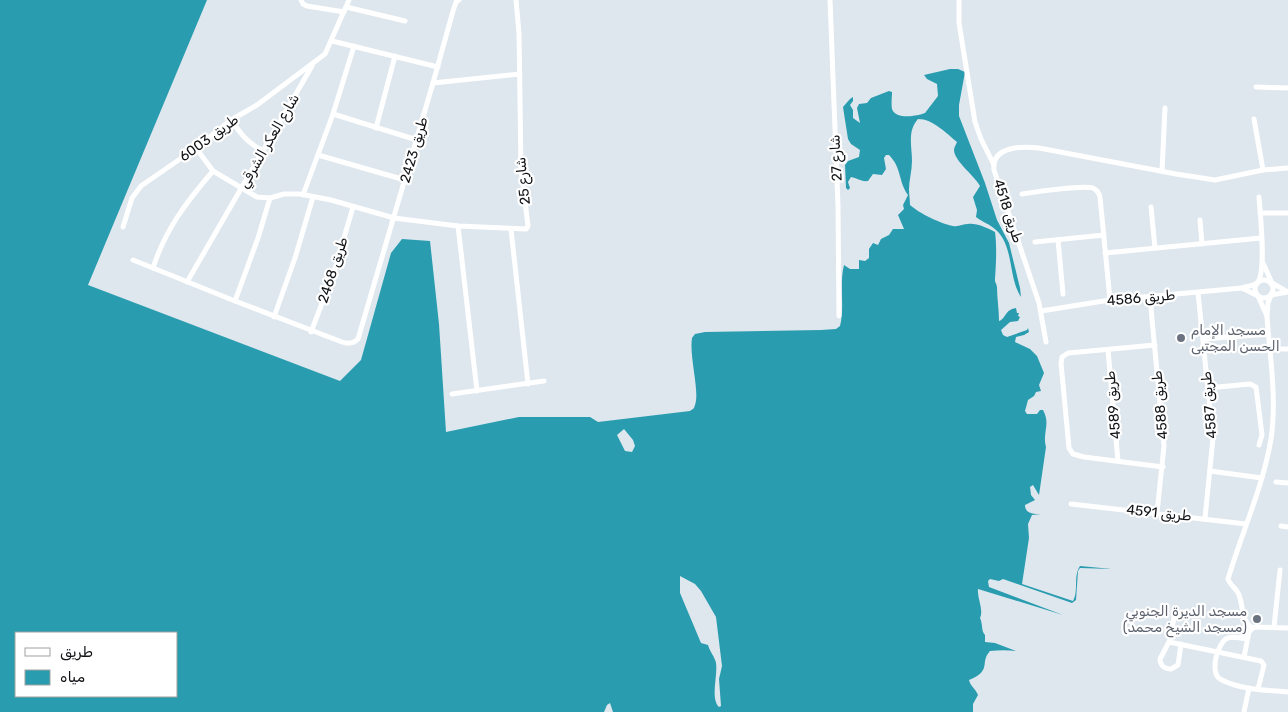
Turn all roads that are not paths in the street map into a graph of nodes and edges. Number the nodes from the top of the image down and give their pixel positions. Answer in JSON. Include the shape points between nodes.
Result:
{"nodes":[{"id":1,"x":301,"y":0,"type":"edge"},
{"id":2,"x":349,"y":0,"type":"edge"},
{"id":3,"x":459,"y":0,"type":"edge"},
{"id":4,"x":516,"y":0,"type":"edge"},
{"id":5,"x":830,"y":0,"type":"edge"},
{"id":6,"x":959,"y":0,"type":"edge"},
{"id":7,"x":345,"y":9,"type":"junction"},
{"id":8,"x":405,"y":21,"type":"dead end"},
{"id":9,"x":332,"y":41,"type":"junction"},
{"id":10,"x":354,"y":46,"type":"junction"},
{"id":11,"x":395,"y":56,"type":"junction"},
{"id":12,"x":314,"y":63,"type":"junction"},
{"id":13,"x":438,"y":67,"type":"junction"},
{"id":14,"x":520,"y":74,"type":"junction"},
{"id":15,"x":433,"y":83,"type":"junction"},
{"id":16,"x":1256,"y":87,"type":"dead end"},
{"id":17,"x":1288,"y":88,"type":"edge"},
{"id":18,"x":1165,"y":108,"type":"dead end"},
{"id":19,"x":333,"y":114,"type":"junction"},
{"id":20,"x":1254,"y":119,"type":"dead end"},
{"id":21,"x":231,"y":120,"type":"junction"},
{"id":22,"x":376,"y":128,"type":"junction"},
{"id":23,"x":417,"y":140,"type":"junction"},
{"id":24,"x":196,"y":148,"type":"junction"},
{"id":25,"x":264,"y":151,"type":"junction"},
{"id":26,"x":318,"y":155,"type":"junction"},
{"id":27,"x":994,"y":166,"type":"junction"},
{"id":28,"x":1288,"y":168,"type":"edge"},
{"id":29,"x":1263,"y":170,"type":"junction"},
{"id":30,"x":1162,"y":171,"type":"junction"},
{"id":31,"x":213,"y":172,"type":"junction"},
{"id":32,"x":405,"y":180,"type":"junction"},
{"id":33,"x":242,"y":189,"type":"junction"},
{"id":34,"x":1022,"y":194,"type":"dead end"},
{"id":35,"x":303,"y":195,"type":"junction"},
{"id":36,"x":313,"y":196,"type":"junction"},
{"id":37,"x":1258,"y":197,"type":"dead end"},
{"id":38,"x":270,"y":198,"type":"junction"},
{"id":39,"x":1151,"y":206,"type":"dead end"},
{"id":40,"x":353,"y":207,"type":"junction"},
{"id":41,"x":1260,"y":213,"type":"junction"},
{"id":42,"x":1288,"y":213,"type":"edge"},
{"id":43,"x":394,"y":218,"type":"junction"},
{"id":44,"x":1200,"y":220,"type":"dead end"},
{"id":45,"x":458,"y":226,"type":"junction"},
{"id":46,"x":123,"y":227,"type":"dead end"},
{"id":47,"x":512,"y":229,"type":"junction"},
{"id":48,"x":1104,"y":235,"type":"junction"},
{"id":49,"x":1261,"y":238,"type":"junction"},
{"id":50,"x":1058,"y":240,"type":"junction"},
{"id":51,"x":1035,"y":242,"type":"dead end"},
{"id":52,"x":1202,"y":244,"type":"junction"},
{"id":53,"x":1155,"y":248,"type":"junction"},
{"id":54,"x":1105,"y":253,"type":"junction"},
{"id":55,"x":133,"y":260,"type":"dead end"},
{"id":56,"x":1263,"y":262,"type":"junction"},
{"id":57,"x":153,"y":268,"type":"junction"},
{"id":58,"x":187,"y":282,"type":"junction"},
{"id":59,"x":1256,"y":283,"type":"junction"},
{"id":60,"x":1272,"y":284,"type":"junction"},
{"id":61,"x":1242,"y":288,"type":"junction"},
{"id":62,"x":1288,"y":291,"type":"edge"},
{"id":63,"x":1198,"y":292,"type":"junction"},
{"id":64,"x":1063,"y":294,"type":"dead end"},
{"id":65,"x":1271,"y":294,"type":"junction"},
{"id":66,"x":1258,"y":296,"type":"junction"},
{"id":67,"x":1150,"y":298,"type":"junction"},
{"id":68,"x":1110,"y":300,"type":"junction"},
{"id":69,"x":235,"y":301,"type":"junction"},
{"id":70,"x":1041,"y":311,"type":"junction"},
{"id":71,"x":839,"y":316,"type":"dead end"},
{"id":72,"x":274,"y":317,"type":"junction"},
{"id":73,"x":1267,"y":317,"type":"junction"},
{"id":74,"x":311,"y":332,"type":"junction"},
{"id":75,"x":1268,"y":334,"type":"junction"},
{"id":76,"x":1204,"y":339,"type":"junction"},
{"id":77,"x":1046,"y":342,"type":"dead end"},
{"id":78,"x":1155,"y":345,"type":"junction"},
{"id":79,"x":1108,"y":350,"type":"junction"},
{"id":80,"x":544,"y":381,"type":"dead end"},
{"id":81,"x":528,"y":384,"type":"junction"},
{"id":82,"x":1208,"y":388,"type":"junction"},
{"id":83,"x":477,"y":391,"type":"junction"},
{"id":84,"x":452,"y":394,"type":"dead end"},
{"id":85,"x":1259,"y":445,"type":"dead end"},
{"id":86,"x":1118,"y":461,"type":"junction"},
{"id":87,"x":1163,"y":467,"type":"junction"},
{"id":88,"x":1210,"y":472,"type":"junction"},
{"id":89,"x":1262,"y":478,"type":"junction"},
{"id":90,"x":1276,"y":482,"type":"dead end"},
{"id":91,"x":1288,"y":483,"type":"edge"},
{"id":92,"x":1071,"y":504,"type":"dead end"},
{"id":93,"x":1157,"y":513,"type":"junction"},
{"id":94,"x":1205,"y":518,"type":"junction"},
{"id":95,"x":1246,"y":524,"type":"junction"},
{"id":96,"x":1281,"y":526,"type":"dead end"},
{"id":97,"x":1288,"y":527,"type":"edge"},
{"id":98,"x":1280,"y":570,"type":"dead end"},
{"id":99,"x":1175,"y":609,"type":"dead end"},
{"id":100,"x":1274,"y":627,"type":"junction"},
{"id":101,"x":1252,"y":628,"type":"junction"},
{"id":102,"x":1288,"y":628,"type":"edge"},
{"id":103,"x":1247,"y":638,"type":"junction"},
{"id":104,"x":1169,"y":642,"type":"junction"},
{"id":105,"x":1181,"y":644,"type":"junction"},
{"id":106,"x":1218,"y":652,"type":"junction"},
{"id":107,"x":1244,"y":657,"type":"junction"},
{"id":108,"x":1249,"y":688,"type":"junction"},
{"id":109,"x":1258,"y":689,"type":"junction"},
{"id":110,"x":1288,"y":692,"type":"edge"},
{"id":111,"x":1244,"y":712,"type":"edge"}],
"edges":[{"from":1,"to":7,"type":"street","via":[[307,6]]},
{"from":2,"to":7,"type":"street","name":"شارع العكر الشرقي"},
{"from":3,"to":13,"type":"street","name":"طريق 2423"},
{"from":4,"to":14,"type":"street","name":"شارع 25"},
{"from":5,"to":71,"type":"street","name":"شارع 27"},
{"from":6,"to":27,"type":"street","via":[[960,29],[975,122]]},
{"from":7,"to":8,"type":"street"},
{"from":7,"to":9,"type":"street","name":"شارع العكر الشرقي"},
{"from":9,"to":10,"type":"street"},
{"from":9,"to":12,"type":"street","name":"شارع العكر الشرقي","via":[[325,54]]},
{"from":10,"to":11,"type":"street"},
{"from":10,"to":19,"type":"street"},
{"from":11,"to":13,"type":"street"},
{"from":11,"to":22,"type":"street"},
{"from":12,"to":21,"type":"street","name":"طريق 6003"},
{"from":12,"to":25,"type":"street","name":"شارع العكر الشرقي"},
{"from":13,"to":15,"type":"street","name":"طريق 2423"},
{"from":14,"to":15,"type":"street"},
{"from":14,"to":47,"type":"street","name":"شارع 25","via":[[520,169],[528,226],[524,230]]},
{"from":15,"to":23,"type":"street","name":"طريق 2423"},
{"from":16,"to":17,"type":"street"},
{"from":18,"to":30,"type":"street"},
{"from":19,"to":22,"type":"street"},
{"from":19,"to":26,"type":"street"},
{"from":20,"to":29,"type":"street"},
{"from":21,"to":24,"type":"street","name":"طريق 6003"},
{"from":21,"to":25,"type":"street","via":[[253,146]]},
{"from":22,"to":23,"type":"street"},
{"from":23,"to":32,"type":"street","name":"طريق 2423"},
{"from":24,"to":31,"type":"street"},
{"from":24,"to":46,"type":"street","name":"طريق 6003","via":[[138,188]]},
{"from":25,"to":33,"type":"street","name":"شارع العكر الشرقي"},
{"from":26,"to":32,"type":"street"},
{"from":26,"to":35,"type":"street"},
{"from":27,"to":30,"type":"street","name":"طريق 4518","via":[[997,156],[1004,151],[1027,146]]},
{"from":27,"to":70,"type":"street","name":"طريق 4518"},
{"from":28,"to":29,"type":"street","name":"طريق 4518"},
{"from":29,"to":30,"type":"street","name":"طريق 4518","via":[[1215,180]]},
{"from":31,"to":33,"type":"street"},
{"from":31,"to":57,"type":"street","via":[[180,211]]},
{"from":32,"to":43,"type":"street","name":"طريق 2423"},
{"from":33,"to":38,"type":"street","via":[[257,197]]},
{"from":33,"to":58,"type":"street","name":"شارع العكر الشرقي"},
{"from":34,"to":48,"type":"street","via":[[1093,188],[1100,197]]},
{"from":35,"to":36,"type":"street"},
{"from":35,"to":38,"type":"street"},
{"from":36,"to":40,"type":"street"},
{"from":36,"to":72,"type":"street"},
{"from":37,"to":41,"type":"street"},
{"from":38,"to":69,"type":"street"},
{"from":39,"to":53,"type":"street"},
{"from":40,"to":43,"type":"street"},
{"from":40,"to":74,"type":"street","name":"طريق 2468","via":[[334,272]]},
{"from":41,"to":42,"type":"street"},
{"from":41,"to":49,"type":"street"},
{"from":43,"to":45,"type":"street"},
{"from":43,"to":74,"type":"street","name":"طريق 2423","via":[[358,339],[347,344]]},
{"from":44,"to":52,"type":"street"},
{"from":45,"to":47,"type":"street"},
{"from":45,"to":83,"type":"street"},
{"from":47,"to":81,"type":"street"},
{"from":48,"to":50,"type":"street"},
{"from":48,"to":54,"type":"street"},
{"from":49,"to":52,"type":"street"},
{"from":49,"to":56,"type":"street"},
{"from":50,"to":51,"type":"street"},
{"from":50,"to":64,"type":"street"},
{"from":52,"to":53,"type":"street"},
{"from":53,"to":54,"type":"street"},
{"from":54,"to":68,"type":"street"},
{"from":55,"to":57,"type":"street","name":"طريق 2423"},
{"from":56,"to":59,"type":"street"},
{"from":56,"to":60,"type":"street"},
{"from":57,"to":58,"type":"street","name":"طريق 2423"},
{"from":58,"to":69,"type":"street","name":"طريق 2423"},
{"from":59,"to":60,"type":"street","via":[[1264,279]]},
{"from":59,"to":61,"type":"street","name":"طريق 4586"},
{"from":59,"to":66,"type":"street"},
{"from":60,"to":62,"type":"street"},
{"from":60,"to":65,"type":"street"},
{"from":61,"to":63,"type":"street","name":"طريق 4586"},
{"from":61,"to":66,"type":"street"},
{"from":62,"to":65,"type":"street"},
{"from":63,"to":67,"type":"street","name":"طريق 4586"},
{"from":63,"to":76,"type":"street","name":"طريق 4587"},
{"from":65,"to":66,"type":"street","via":[[1266,298]]},
{"from":65,"to":73,"type":"street"},
{"from":66,"to":73,"type":"street"},
{"from":67,"to":68,"type":"street","name":"طريق 4586"},
{"from":67,"to":78,"type":"street","name":"طريق 4588"},
{"from":68,"to":70,"type":"street","name":"طريق 4586"},
{"from":69,"to":72,"type":"street","name":"طريق 2423"},
{"from":70,"to":77,"type":"street","name":"طريق 4518"},
{"from":72,"to":74,"type":"street","name":"طريق 2423"},
{"from":73,"to":75,"type":"street"},
{"from":75,"to":76,"type":"street"},
{"from":75,"to":89,"type":"street","via":[[1273,408],[1271,439]]},
{"from":76,"to":82,"type":"street","name":"طريق 4587"},
{"from":78,"to":79,"type":"street"},
{"from":78,"to":87,"type":"street","name":"طريق 4588"},
{"from":79,"to":86,"type":"street","name":"طريق 4589"},
{"from":79,"to":86,"type":"street","via":[[1068,353],[1061,362],[1071,451],[1084,457]]},
{"from":80,"to":81,"type":"street"},
{"from":81,"to":83,"type":"street"},
{"from":82,"to":85,"type":"street","via":[[1250,384],[1256,387],[1262,437]]},
{"from":82,"to":88,"type":"street","name":"طريق 4587","via":[[1213,438]]},
{"from":83,"to":84,"type":"street"},
{"from":86,"to":87,"type":"street"},
{"from":87,"to":93,"type":"street","name":"طريق 4588"},
{"from":88,"to":89,"type":"street"},
{"from":88,"to":94,"type":"street","name":"طريق 4587"},
{"from":89,"to":95,"type":"street"},
{"from":90,"to":91,"type":"street"},
{"from":92,"to":93,"type":"street","name":"طريق 4591"},
{"from":93,"to":94,"type":"street","name":"طريق 4591"},
{"from":94,"to":95,"type":"street","name":"طريق 4591"},
{"from":95,"to":101,"type":"street","via":[[1228,578],[1239,595],[1242,616]]},
{"from":96,"to":97,"type":"street"},
{"from":98,"to":100,"type":"street"},
{"from":99,"to":104,"type":"street"},
{"from":100,"to":101,"type":"street"},
{"from":100,"to":102,"type":"street"},
{"from":101,"to":103,"type":"street"},
{"from":103,"to":106,"type":"street","via":[[1227,638]]},
{"from":103,"to":107,"type":"street"},
{"from":104,"to":105,"type":"street"},
{"from":104,"to":105,"type":"street","via":[[1160,659],[1163,667],[1168,669],[1178,665]]},
{"from":105,"to":106,"type":"street"},
{"from":106,"to":107,"type":"street"},
{"from":106,"to":108,"type":"street","via":[[1215,674]]},
{"from":107,"to":109,"type":"street","via":[[1263,663]]},
{"from":108,"to":109,"type":"street"},
{"from":108,"to":111,"type":"street"},
{"from":109,"to":110,"type":"street"}]}
